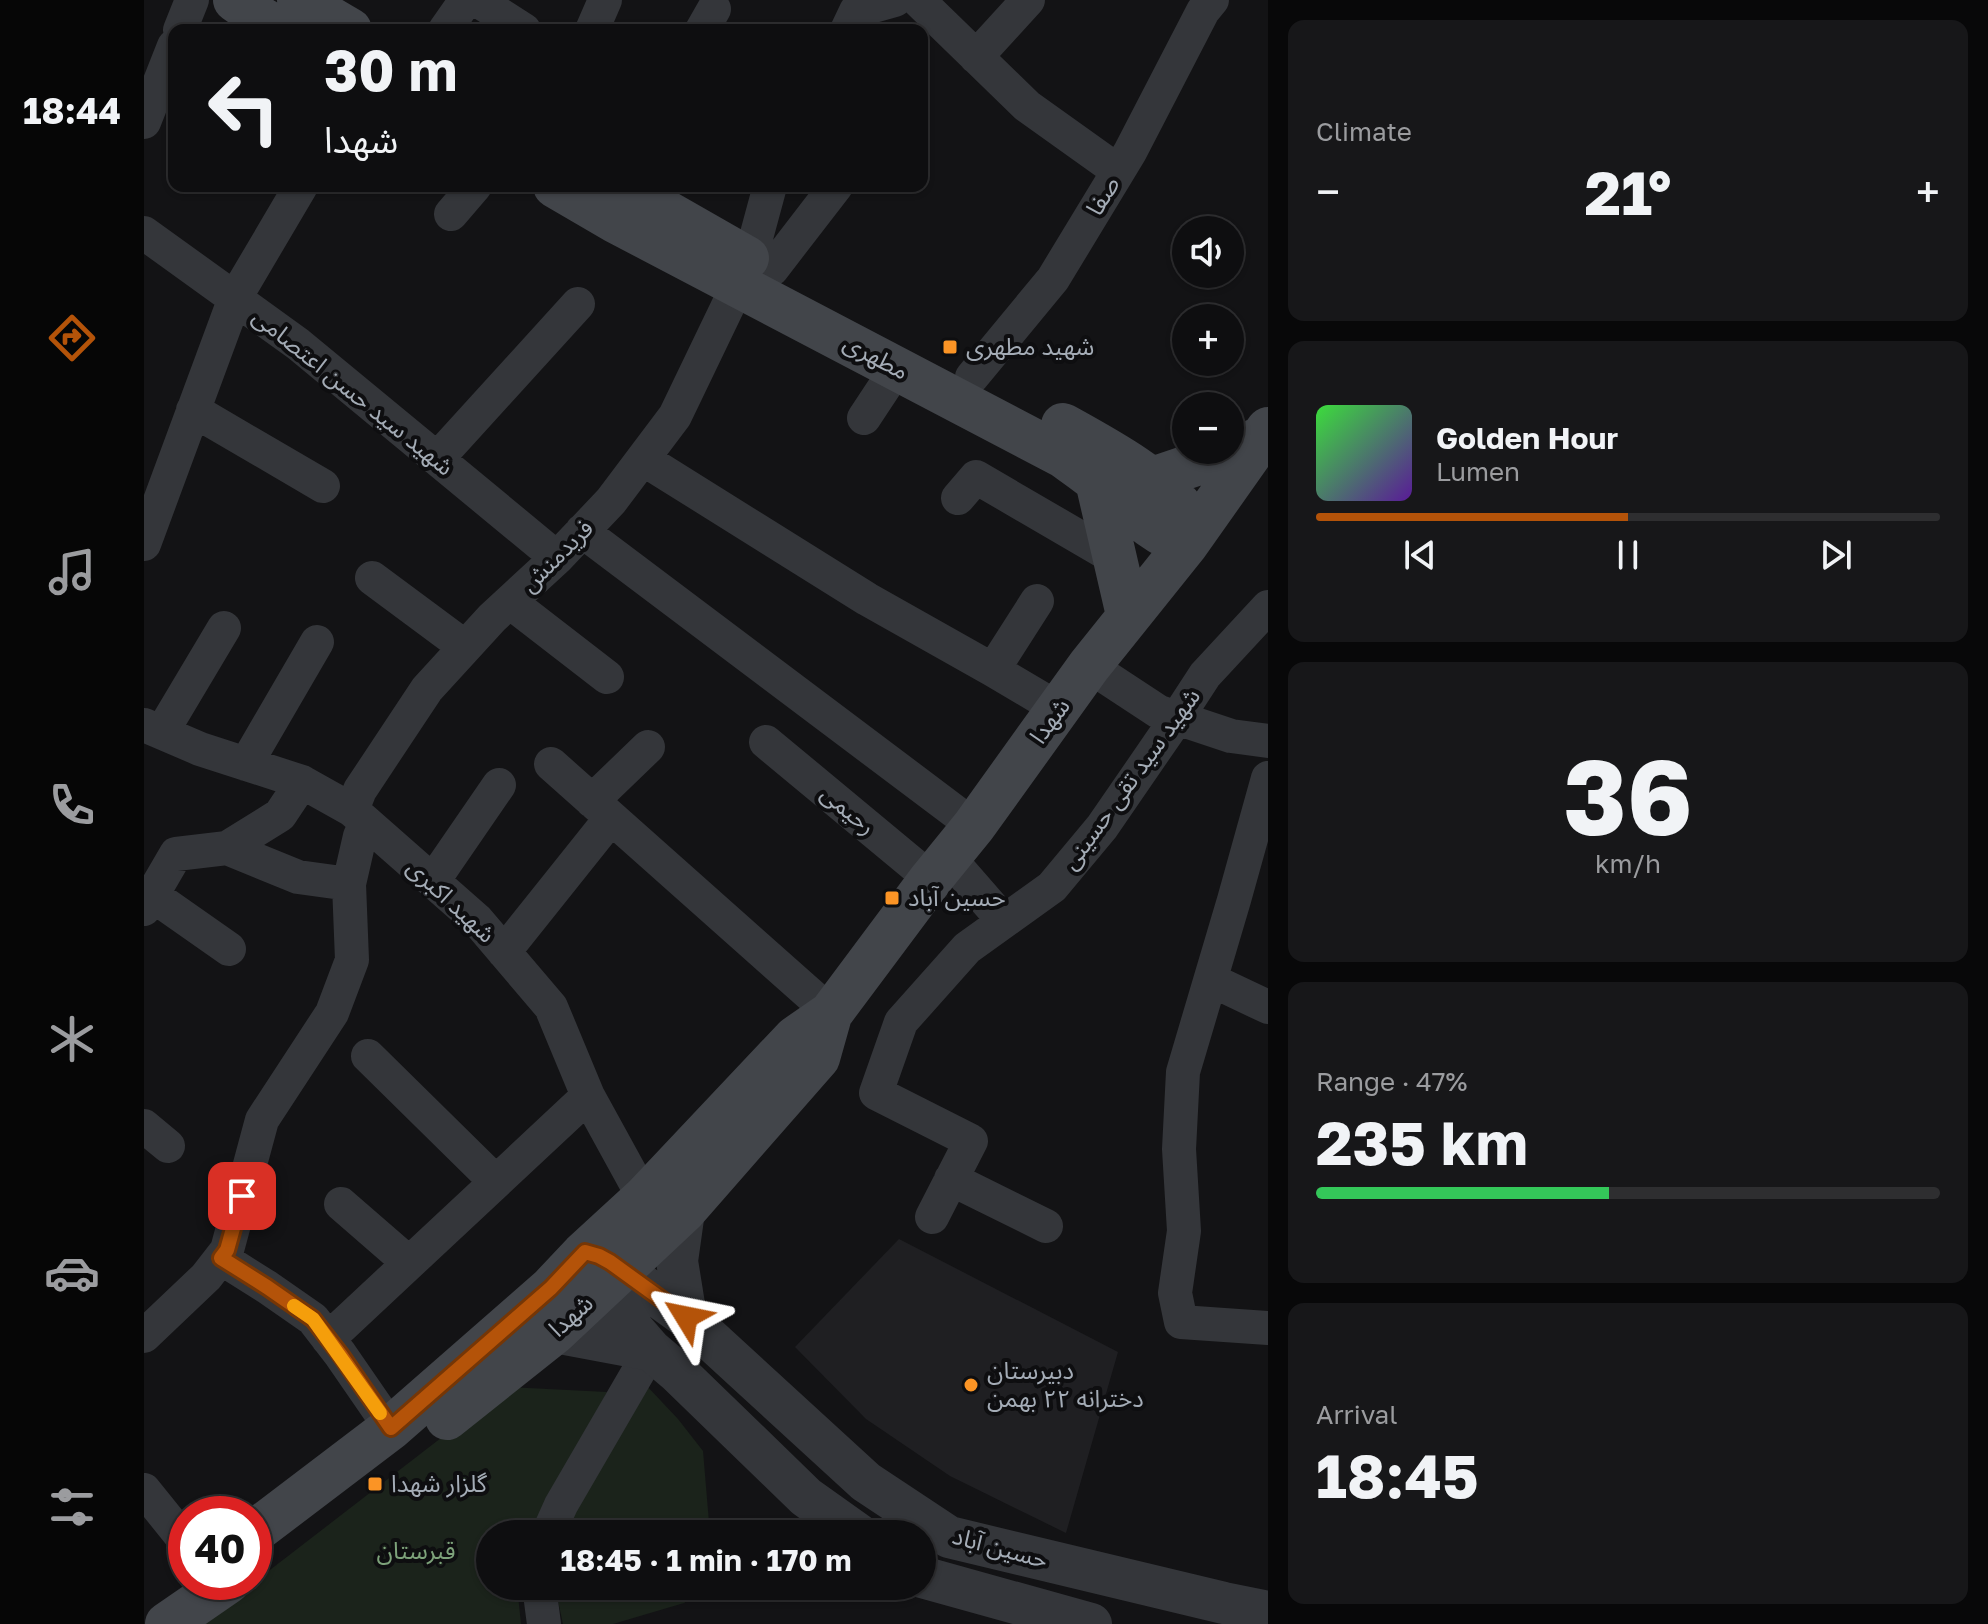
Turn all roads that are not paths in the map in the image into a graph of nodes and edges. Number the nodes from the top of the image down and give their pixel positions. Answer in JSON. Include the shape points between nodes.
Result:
{"nodes":[{"id":1,"x":192,"y":0,"type":"edge"},
{"id":2,"x":235,"y":0,"type":"edge"},
{"id":3,"x":299,"y":0,"type":"edge"},
{"id":4,"x":466,"y":0,"type":"edge"},
{"id":5,"x":477,"y":0,"type":"edge"},
{"id":6,"x":605,"y":0,"type":"edge"},
{"id":7,"x":895,"y":0,"type":"edge"},
{"id":8,"x":918,"y":0,"type":"edge"},
{"id":9,"x":1028,"y":0,"type":"edge"},
{"id":10,"x":1212,"y":0,"type":"edge"},
{"id":11,"x":851,"y":14,"type":"edge"},
{"id":12,"x":182,"y":24,"type":"edge"},
{"id":13,"x":271,"y":24,"type":"edge"},
{"id":14,"x":340,"y":24,"type":"edge"},
{"id":15,"x":449,"y":24,"type":"edge"},
{"id":16,"x":515,"y":24,"type":"edge"},
{"id":17,"x":595,"y":24,"type":"edge"},
{"id":18,"x":976,"y":57,"type":"junction"},
{"id":19,"x":168,"y":61,"type":"edge"},
{"id":20,"x":144,"y":122,"type":"edge"},
{"id":21,"x":1118,"y":171,"type":"junction"},
{"id":22,"x":297,"y":192,"type":"edge"},
{"id":23,"x":470,"y":192,"type":"edge"},
{"id":24,"x":565,"y":192,"type":"edge"},
{"id":25,"x":630,"y":192,"type":"edge"},
{"id":26,"x":767,"y":192,"type":"edge"},
{"id":27,"x":830,"y":192,"type":"edge"},
{"id":28,"x":451,"y":214,"type":"dead end"},
{"id":29,"x":144,"y":233,"type":"edge"},
{"id":30,"x":753,"y":271,"type":"junction"},
{"id":31,"x":235,"y":298,"type":"junction"},
{"id":32,"x":578,"y":304,"type":"dead end"},
{"id":33,"x":897,"y":368,"type":"junction"},
{"id":34,"x":972,"y":377,"type":"junction"},
{"id":35,"x":193,"y":410,"type":"junction"},
{"id":36,"x":864,"y":418,"type":"dead end"},
{"id":37,"x":1266,"y":433,"type":"edge"},
{"id":38,"x":437,"y":459,"type":"junction"},
{"id":39,"x":643,"y":459,"type":"junction"},
{"id":40,"x":1152,"y":479,"type":"junction"},
{"id":41,"x":1097,"y":481,"type":"junction"},
{"id":42,"x":323,"y":486,"type":"dead end"},
{"id":43,"x":958,"y":498,"type":"dead end"},
{"id":44,"x":582,"y":531,"type":"junction"},
{"id":45,"x":1190,"y":538,"type":"junction"},
{"id":46,"x":144,"y":544,"type":"edge"},
{"id":47,"x":557,"y":558,"type":"junction"},
{"id":48,"x":1115,"y":558,"type":"junction"},
{"id":49,"x":372,"y":578,"type":"dead end"},
{"id":50,"x":1037,"y":601,"type":"dead end"},
{"id":51,"x":510,"y":602,"type":"junction"},
{"id":52,"x":1268,"y":607,"type":"edge"},
{"id":53,"x":1128,"y":615,"type":"junction"},
{"id":54,"x":224,"y":628,"type":"dead end"},
{"id":55,"x":317,"y":642,"type":"dead end"},
{"id":56,"x":465,"y":647,"type":"junction"},
{"id":57,"x":1089,"y":666,"type":"junction"},
{"id":58,"x":993,"y":670,"type":"junction"},
{"id":59,"x":607,"y":677,"type":"dead end"},
{"id":60,"x":1059,"y":709,"type":"junction"},
{"id":61,"x":1177,"y":718,"type":"junction"},
{"id":62,"x":153,"y":729,"type":"edge"},
{"id":63,"x":1268,"y":741,"type":"edge"},
{"id":64,"x":766,"y":742,"type":"dead end"},
{"id":65,"x":648,"y":747,"type":"dead end"},
{"id":66,"x":246,"y":764,"type":"junction"},
{"id":67,"x":551,"y":764,"type":"dead end"},
{"id":68,"x":1268,"y":778,"type":"edge"},
{"id":69,"x":302,"y":782,"type":"junction"},
{"id":70,"x":499,"y":785,"type":"dead end"},
{"id":71,"x":601,"y":809,"type":"junction"},
{"id":72,"x":359,"y":816,"type":"junction"},
{"id":73,"x":1262,"y":826,"type":"edge"},
{"id":74,"x":227,"y":848,"type":"junction"},
{"id":75,"x":951,"y":854,"type":"junction"},
{"id":76,"x":433,"y":881,"type":"junction"},
{"id":77,"x":349,"y":884,"type":"junction"},
{"id":78,"x":148,"y":902,"type":"edge"},
{"id":79,"x":1003,"y":920,"type":"junction"},
{"id":80,"x":229,"y":949,"type":"dead end"},
{"id":81,"x":504,"y":952,"type":"junction"},
{"id":82,"x":1211,"y":980,"type":"junction"},
{"id":83,"x":1268,"y":1007,"type":"edge"},
{"id":84,"x":831,"y":1013,"type":"junction"},
{"id":85,"x":368,"y":1056,"type":"dead end"},
{"id":86,"x":588,"y":1096,"type":"junction"},
{"id":87,"x":951,"y":1179,"type":"junction"},
{"id":88,"x":496,"y":1182,"type":"junction"},
{"id":89,"x":341,"y":1204,"type":"dead end"},
{"id":90,"x":664,"y":1204,"type":"junction"},
{"id":91,"x":932,"y":1217,"type":"dead end"},
{"id":92,"x":1046,"y":1226,"type":"dead end"},
{"id":93,"x":221,"y":1258,"type":"junction"},
{"id":94,"x":409,"y":1263,"type":"junction"},
{"id":95,"x":597,"y":1267,"type":"junction"},
{"id":96,"x":686,"y":1317,"type":"junction"},
{"id":97,"x":1268,"y":1328,"type":"edge"},
{"id":98,"x":555,"y":1332,"type":"junction"},
{"id":99,"x":144,"y":1336,"type":"edge"},
{"id":100,"x":328,"y":1339,"type":"junction"},
{"id":101,"x":651,"y":1350,"type":"junction"},
{"id":102,"x":391,"y":1428,"type":"junction"},
{"id":103,"x":144,"y":1490,"type":"edge"},
{"id":104,"x":272,"y":1518,"type":"edge"},
{"id":105,"x":168,"y":1520,"type":"edge"},
{"id":106,"x":554,"y":1520,"type":"edge"},
{"id":107,"x":838,"y":1520,"type":"edge"},
{"id":108,"x":272,"y":1553,"type":"edge"},
{"id":109,"x":936,"y":1581,"type":"edge"},
{"id":110,"x":168,"y":1591,"type":"edge"},
{"id":111,"x":202,"y":1600,"type":"edge"},
{"id":112,"x":541,"y":1600,"type":"edge"},
{"id":113,"x":144,"y":1606,"type":"edge"},
{"id":114,"x":1173,"y":1608,"type":"edge"},
{"id":115,"x":1268,"y":1612,"type":"edge"},
{"id":116,"x":167,"y":1624,"type":"edge"},
{"id":117,"x":544,"y":1624,"type":"edge"},
{"id":118,"x":1091,"y":1624,"type":"edge"}],
"edges":[{"from":1,"to":12,"type":"street"},
{"from":2,"to":13,"type":"main road"},
{"from":3,"to":14,"type":"main road"},
{"from":4,"to":15,"type":"street"},
{"from":5,"to":16,"type":"street"},
{"from":6,"to":17,"type":"street"},
{"from":7,"to":11,"type":"street"},
{"from":8,"to":18,"type":"street"},
{"from":9,"to":18,"type":"street"},
{"from":10,"to":21,"type":"street","name":"صفا"},
{"from":18,"to":21,"type":"street","via":[[1027,106]]},
{"from":19,"to":20,"type":"street"},
{"from":21,"to":34,"type":"street","name":"صفا","via":[[1053,279]]},
{"from":22,"to":31,"type":"street"},
{"from":23,"to":28,"type":"street"},
{"from":24,"to":30,"type":"main road","name":"مطهری","via":[[615,221]]},
{"from":25,"to":30,"type":"main road","name":"مطهری"},
{"from":26,"to":30,"type":"street"},
{"from":27,"to":30,"type":"street"},
{"from":29,"to":31,"type":"street","name":"شهید سید حسن اعتصامی"},
{"from":30,"to":33,"type":"main road","name":"مطهری"},
{"from":30,"to":34,"type":"main road","name":"مطهری"},
{"from":30,"to":39,"type":"street","name":"فریدمنش","via":[[675,416]]},
{"from":31,"to":35,"type":"street"},
{"from":31,"to":38,"type":"street","name":"شهید سید حسن اعتصامی"},
{"from":32,"to":38,"type":"street"},
{"from":33,"to":36,"type":"street"},
{"from":33,"to":41,"type":"main road","name":"مطهری","via":[[1063,456]]},
{"from":34,"to":40,"type":"main road","name":"مطهری"},
{"from":35,"to":42,"type":"street"},
{"from":35,"to":46,"type":"street"},
{"from":37,"to":40,"type":"main road","via":[[1229,453]]},
{"from":37,"to":45,"type":"main road","name":"شهدا"},
{"from":38,"to":47,"type":"street","name":"شهید سید حسن اعتصامی"},
{"from":39,"to":44,"type":"street","name":"فریدمنش"},
{"from":39,"to":58,"type":"street","via":[[867,599]]},
{"from":40,"to":45,"type":"main road","name":"مطهری","via":[[1187,515]]},
{"from":41,"to":45,"type":"main road","name":"مطهری","via":[[1154,530],[1170,539]]},
{"from":41,"to":48,"type":"main road"},
{"from":43,"to":48,"type":"street","via":[[976,477]]},
{"from":44,"to":47,"type":"street","name":"فریدمنش"},
{"from":44,"to":75,"type":"street"},
{"from":45,"to":53,"type":"main road","name":"شهدا"},
{"from":47,"to":51,"type":"street","name":"فریدمنش"},
{"from":48,"to":53,"type":"main road"},
{"from":49,"to":56,"type":"street"},
{"from":50,"to":58,"type":"street"},
{"from":51,"to":56,"type":"street","name":"فریدمنش"},
{"from":51,"to":59,"type":"street"},
{"from":52,"to":61,"type":"street","name":"شهید سید تقی حسینی","via":[[1205,675]]},
{"from":53,"to":57,"type":"main road","name":"شهدا"},
{"from":54,"to":62,"type":"street"},
{"from":55,"to":66,"type":"street"},
{"from":56,"to":72,"type":"street","name":"فریدمنش","via":[[427,689],[360,790]]},
{"from":57,"to":60,"type":"main road","name":"شهدا"},
{"from":57,"to":61,"type":"street"},
{"from":58,"to":60,"type":"street"},
{"from":60,"to":75,"type":"main road","name":"شهدا"},
{"from":61,"to":63,"type":"street","via":[[1231,736]]},
{"from":61,"to":79,"type":"street","name":"شهید سید تقی حسینی","via":[[1102,827],[1052,887]]},
{"from":62,"to":66,"type":"street","name":"شهید اکبری"},
{"from":64,"to":75,"type":"street","name":"رحیمی"},
{"from":65,"to":71,"type":"street"},
{"from":66,"to":69,"type":"street","name":"شهید اکبری"},
{"from":67,"to":71,"type":"street"},
{"from":68,"to":73,"type":"street"},
{"from":69,"to":72,"type":"street","name":"شهید اکبری"},
{"from":69,"to":74,"type":"street","via":[[280,815]]},
{"from":70,"to":76,"type":"street"},
{"from":71,"to":81,"type":"street"},
{"from":71,"to":84,"type":"street"},
{"from":72,"to":76,"type":"street","name":"شهید اکبری"},
{"from":72,"to":77,"type":"street","name":"فریدمنش"},
{"from":73,"to":82,"type":"street"},
{"from":74,"to":77,"type":"street","via":[[298,877]]},
{"from":74,"to":78,"type":"street","via":[[176,854]]},
{"from":75,"to":79,"type":"street"},
{"from":75,"to":84,"type":"main road","name":"شهدا"},
{"from":76,"to":81,"type":"street","name":"شهید اکبری"},
{"from":77,"to":93,"type":"street","name":"فریدمنش","via":[[352,960],[332,1013],[262,1120]]},
{"from":78,"to":80,"type":"street"},
{"from":79,"to":87,"type":"street","name":"شهید سید تقی حسینی","via":[[967,948],[901,1022],[876,1093],[971,1141]]},
{"from":81,"to":86,"type":"street","name":"شهید اکبری","via":[[551,1007]]},
{"from":82,"to":83,"type":"street"},
{"from":82,"to":97,"type":"street","via":[[1183,1072],[1179,1149],[1184,1231],[1175,1293],[1181,1322]]},
{"from":84,"to":90,"type":"main road","name":"شهدا","via":[[818,1058]]},
{"from":85,"to":88,"type":"street"},
{"from":86,"to":88,"type":"street"},
{"from":86,"to":90,"type":"street","name":"شهید اکبری"},
{"from":87,"to":91,"type":"street","name":"شهید سید تقی حسینی"},
{"from":87,"to":92,"type":"street"},
{"from":88,"to":94,"type":"street"},
{"from":89,"to":94,"type":"street"},
{"from":90,"to":95,"type":"main road","name":"شهدا"},
{"from":90,"to":96,"type":"street"},
{"from":93,"to":99,"type":"street"},
{"from":93,"to":100,"type":"street","via":[[313,1319]]},
{"from":94,"to":100,"type":"street"},
{"from":95,"to":96,"type":"street","name":"حسین آباد"},
{"from":95,"to":98,"type":"main road","name":"شهدا"},
{"from":95,"to":101,"type":"street"},
{"from":95,"to":102,"type":"main road","name":"شهدا","via":[[551,1288]]},
{"from":96,"to":114,"type":"street","name":"حسین آباد","via":[[866,1482],[949,1537]]},
{"from":98,"to":101,"type":"street"},
{"from":98,"to":108,"type":"main road","name":"شهدا"},
{"from":100,"to":102,"type":"street"},
{"from":101,"to":106,"type":"street"},
{"from":101,"to":107,"type":"street","via":[[806,1497]]},
{"from":102,"to":104,"type":"main road","name":"شهدا"},
{"from":103,"to":105,"type":"street"},
{"from":109,"to":118,"type":"street","name":"حسین آباد"},
{"from":110,"to":113,"type":"main road"},
{"from":111,"to":116,"type":"main road"},
{"from":112,"to":117,"type":"street"},
{"from":114,"to":115,"type":"street","name":"حسین آباد"}]}
